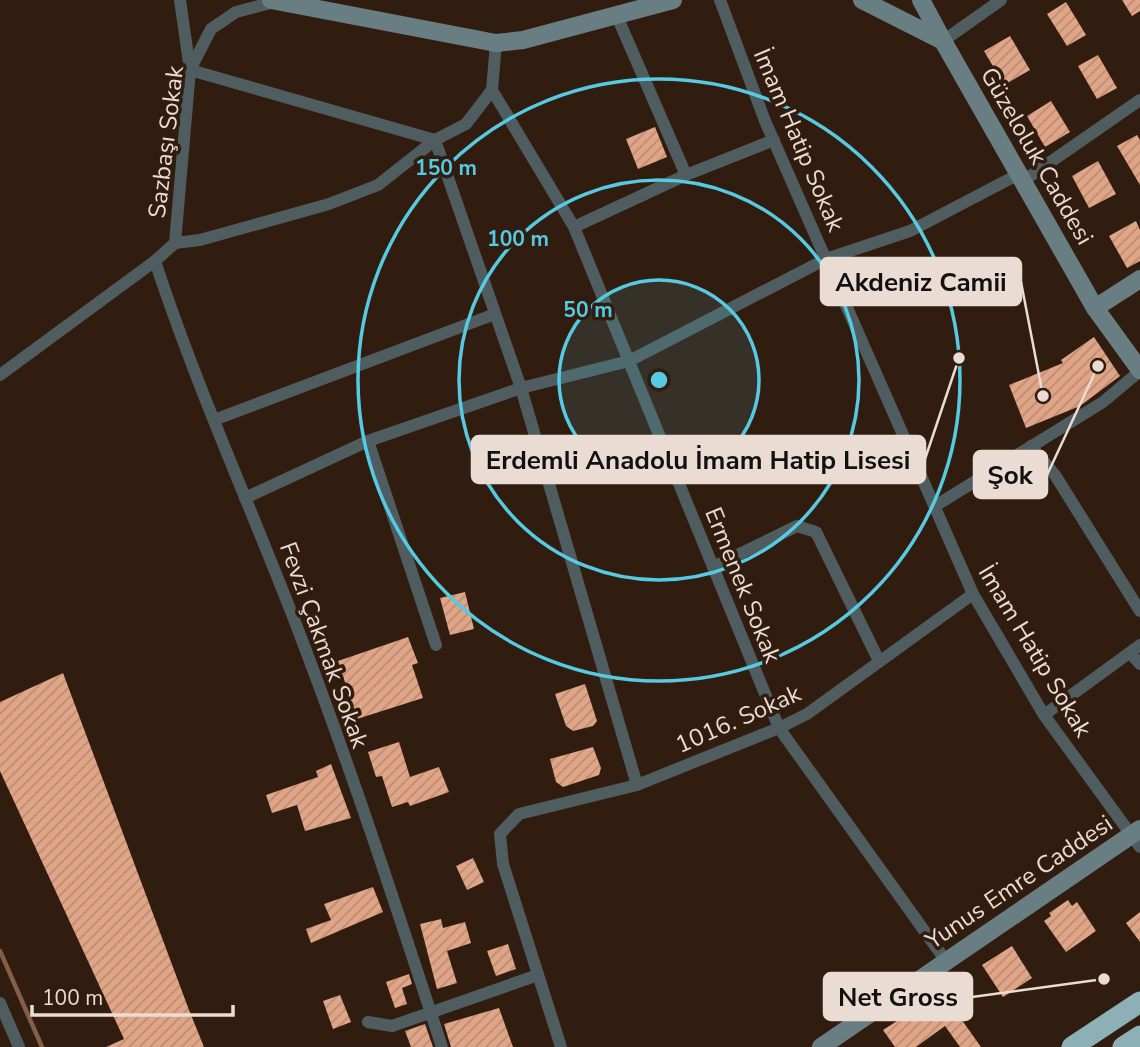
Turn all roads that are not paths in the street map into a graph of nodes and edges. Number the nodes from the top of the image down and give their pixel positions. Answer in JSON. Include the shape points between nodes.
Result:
{"nodes":[{"id":1,"x":180,"y":0,"type":"edge"},
{"id":2,"x":673,"y":0,"type":"edge"},
{"id":3,"x":720,"y":0,"type":"edge"},
{"id":4,"x":862,"y":0,"type":"edge"},
{"id":5,"x":921,"y":0,"type":"edge"},
{"id":6,"x":1001,"y":0,"type":"edge"},
{"id":7,"x":275,"y":1,"type":"edge"},
{"id":8,"x":616,"y":14,"type":"junction"},
{"id":9,"x":943,"y":41,"type":"junction"},
{"id":10,"x":496,"y":43,"type":"junction"},
{"id":11,"x":190,"y":70,"type":"junction"},
{"id":12,"x":492,"y":90,"type":"junction"},
{"id":13,"x":1140,"y":100,"type":"edge"},
{"id":14,"x":435,"y":140,"type":"junction"},
{"id":15,"x":774,"y":140,"type":"junction"},
{"id":16,"x":686,"y":175,"type":"junction"},
{"id":17,"x":1021,"y":178,"type":"junction"},
{"id":18,"x":574,"y":227,"type":"junction"},
{"id":19,"x":176,"y":243,"type":"junction"},
{"id":20,"x":826,"y":259,"type":"junction"},
{"id":21,"x":155,"y":261,"type":"junction"},
{"id":22,"x":1140,"y":279,"type":"edge"},
{"id":23,"x":1095,"y":307,"type":"junction"},
{"id":24,"x":495,"y":314,"type":"junction"},
{"id":25,"x":629,"y":361,"type":"junction"},
{"id":26,"x":1140,"y":370,"type":"edge"},
{"id":27,"x":0,"y":375,"type":"edge"},
{"id":28,"x":521,"y":388,"type":"junction"},
{"id":29,"x":214,"y":420,"type":"junction"},
{"id":30,"x":368,"y":441,"type":"junction"},
{"id":31,"x":1031,"y":446,"type":"junction"},
{"id":32,"x":245,"y":498,"type":"junction"},
{"id":33,"x":934,"y":506,"type":"junction"},
{"id":34,"x":713,"y":567,"type":"junction"},
{"id":35,"x":973,"y":594,"type":"junction"},
{"id":36,"x":1140,"y":611,"type":"edge"},
{"id":37,"x":436,"y":645,"type":"dead end"},
{"id":38,"x":1135,"y":649,"type":"edge"},
{"id":39,"x":879,"y":661,"type":"junction"},
{"id":40,"x":1140,"y":664,"type":"edge"},
{"id":41,"x":1044,"y":715,"type":"junction"},
{"id":42,"x":779,"y":729,"type":"junction"},
{"id":43,"x":637,"y":785,"type":"junction"},
{"id":44,"x":1137,"y":837,"type":"edge"},
{"id":45,"x":946,"y":961,"type":"junction"},
{"id":46,"x":538,"y":975,"type":"junction"},
{"id":47,"x":1140,"y":1002,"type":"edge"},
{"id":48,"x":0,"y":1003,"type":"edge"},
{"id":49,"x":431,"y":1013,"type":"junction"},
{"id":50,"x":368,"y":1022,"type":"dead end"},
{"id":51,"x":1140,"y":1036,"type":"edge"},
{"id":52,"x":19,"y":1047,"type":"edge"},
{"id":53,"x":442,"y":1047,"type":"edge"},
{"id":54,"x":561,"y":1047,"type":"edge"},
{"id":55,"x":821,"y":1047,"type":"edge"},
{"id":56,"x":1072,"y":1047,"type":"edge"},
{"id":57,"x":1123,"y":1047,"type":"edge"}],
"edges":[{"from":1,"to":11,"type":"street"},
{"from":2,"to":8,"type":"main road"},
{"from":3,"to":15,"type":"street","name":"İmam Hatip Sokak"},
{"from":4,"to":9,"type":"main road"},
{"from":5,"to":9,"type":"main road","name":"Güzeloluk Caddesi"},
{"from":6,"to":9,"type":"street"},
{"from":7,"to":10,"type":"main road"},
{"from":7,"to":11,"type":"street","name":"Sazbaşı Sokak","via":[[236,12],[211,29]]},
{"from":8,"to":10,"type":"main road"},
{"from":8,"to":16,"type":"street"},
{"from":9,"to":17,"type":"main road","name":"Güzeloluk Caddesi"},
{"from":10,"to":12,"type":"street"},
{"from":11,"to":14,"type":"street"},
{"from":11,"to":19,"type":"street","name":"Sazbaşı Sokak"},
{"from":12,"to":14,"type":"street","via":[[466,124]]},
{"from":12,"to":18,"type":"street","name":"Ermenek Sokak"},
{"from":13,"to":17,"type":"street"},
{"from":14,"to":19,"type":"street","via":[[378,185],[291,215]]},
{"from":14,"to":24,"type":"street"},
{"from":15,"to":16,"type":"street"},
{"from":15,"to":20,"type":"street","name":"İmam Hatip Sokak"},
{"from":16,"to":18,"type":"street"},
{"from":17,"to":20,"type":"street","via":[[910,231]]},
{"from":17,"to":23,"type":"main road","name":"Güzeloluk Caddesi"},
{"from":18,"to":25,"type":"street","name":"Ermenek Sokak"},
{"from":19,"to":21,"type":"street","name":"Sazbaşı Sokak"},
{"from":20,"to":25,"type":"street"},
{"from":20,"to":33,"type":"street","name":"İmam Hatip Sokak"},
{"from":21,"to":27,"type":"street","name":"Sazbaşı Sokak"},
{"from":21,"to":29,"type":"street","name":"Fevzi Çakmak Sokak"},
{"from":22,"to":23,"type":"main road"},
{"from":23,"to":26,"type":"main road","name":"Güzeloluk Caddesi"},
{"from":24,"to":28,"type":"street"},
{"from":24,"to":29,"type":"street"},
{"from":25,"to":28,"type":"street"},
{"from":25,"to":34,"type":"street","name":"Ermenek Sokak"},
{"from":26,"to":31,"type":"street","via":[[1103,402]]},
{"from":28,"to":30,"type":"street"},
{"from":28,"to":43,"type":"street"},
{"from":29,"to":32,"type":"street","name":"Fevzi Çakmak Sokak"},
{"from":30,"to":32,"type":"street"},
{"from":30,"to":37,"type":"street"},
{"from":31,"to":33,"type":"street"},
{"from":31,"to":36,"type":"street","via":[[1055,475]]},
{"from":32,"to":49,"type":"street","name":"Fevzi Çakmak Sokak","via":[[306,653]]},
{"from":33,"to":35,"type":"street","name":"İmam Hatip Sokak"},
{"from":34,"to":39,"type":"street","via":[[797,526],[816,532]]},
{"from":34,"to":42,"type":"street","name":"Ermenek Sokak"},
{"from":35,"to":39,"type":"street","name":"1016. Sokak"},
{"from":35,"to":41,"type":"street","name":"İmam Hatip Sokak"},
{"from":38,"to":40,"type":"street"},
{"from":38,"to":41,"type":"street"},
{"from":39,"to":42,"type":"street","name":"1016. Sokak"},
{"from":41,"to":44,"type":"street","name":"İmam Hatip Sokak"},
{"from":42,"to":43,"type":"street","name":"1016. Sokak"},
{"from":42,"to":45,"type":"street","name":"Ermenek Sokak"},
{"from":43,"to":46,"type":"street","name":"1016. Sokak","via":[[519,814],[500,834],[503,864]]},
{"from":44,"to":45,"type":"main road","name":"Yunus Emre Caddesi"},
{"from":45,"to":55,"type":"main road","name":"Yunus Emre Caddesi"},
{"from":46,"to":49,"type":"street"},
{"from":46,"to":54,"type":"street"},
{"from":47,"to":56,"type":"highway"},
{"from":48,"to":52,"type":"street"},
{"from":49,"to":50,"type":"street","via":[[392,1026]]},
{"from":49,"to":53,"type":"street","name":"Fevzi Çakmak Sokak"},
{"from":51,"to":57,"type":"highway"}]}
